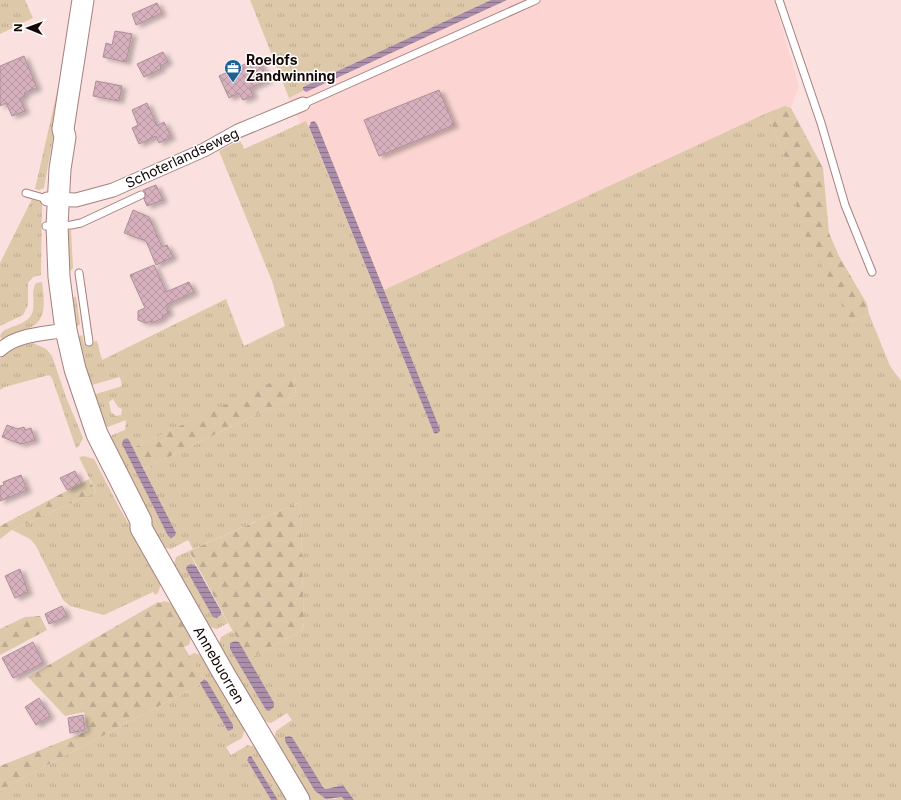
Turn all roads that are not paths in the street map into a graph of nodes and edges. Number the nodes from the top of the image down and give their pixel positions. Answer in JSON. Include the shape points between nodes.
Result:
{"nodes":[{"id":1,"x":83,"y":0,"type":"edge"},
{"id":2,"x":536,"y":0,"type":"edge"},
{"id":3,"x":779,"y":0,"type":"edge"},
{"id":4,"x":303,"y":104,"type":"joint"},
{"id":5,"x":26,"y":193,"type":"dead end"},
{"id":6,"x":141,"y":196,"type":"dead end"},
{"id":7,"x":53,"y":199,"type":"junction"},
{"id":8,"x":51,"y":226,"type":"junction"},
{"id":9,"x":872,"y":272,"type":"dead end"},
{"id":10,"x":79,"y":273,"type":"dead end"},
{"id":11,"x":72,"y":292,"type":"junction"},
{"id":12,"x":72,"y":331,"type":"junction"},
{"id":13,"x":89,"y":342,"type":"dead end"},
{"id":14,"x":0,"y":350,"type":"edge"},
{"id":15,"x":299,"y":800,"type":"edge"}],
"edges":[{"from":1,"to":7,"type":"main road","via":[[62,129],[65,137]]},
{"from":2,"to":4,"type":"lane"},
{"from":3,"to":9,"type":"lane","via":[[821,123],[845,205]]},
{"from":4,"to":7,"type":"street","name":"Schoterlandseweg","via":[[238,131],[204,150],[113,190],[81,200]]},
{"from":5,"to":7,"type":"lane"},
{"from":6,"to":8,"type":"lane","via":[[81,223]]},
{"from":7,"to":8,"type":"main road"},
{"from":8,"to":11,"type":"main road"},
{"from":8,"to":12,"type":"main road","via":[[46,278]]},
{"from":10,"to":11,"type":"lane"},
{"from":11,"to":12,"type":"main road"},
{"from":12,"to":13,"type":"lane"},
{"from":12,"to":14,"type":"street","via":[[16,340]]},
{"from":12,"to":15,"type":"main road","name":"Annebuorren","via":[[75,369],[97,434],[141,521],[141,528]]}]}
